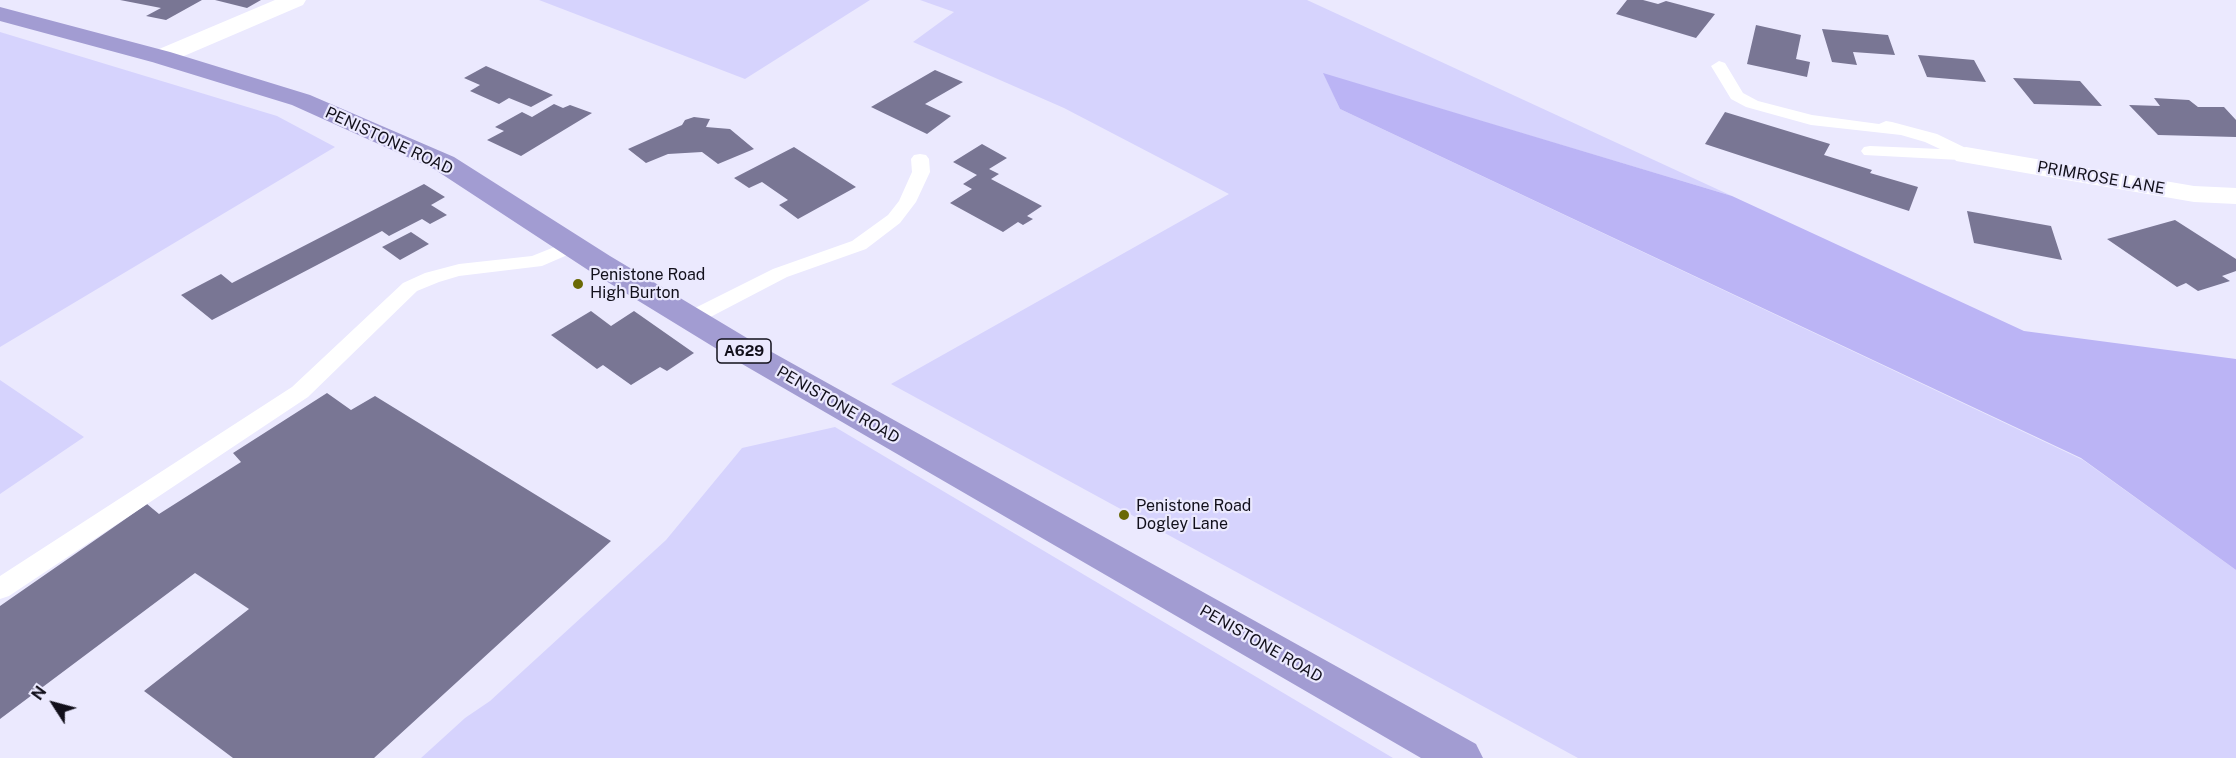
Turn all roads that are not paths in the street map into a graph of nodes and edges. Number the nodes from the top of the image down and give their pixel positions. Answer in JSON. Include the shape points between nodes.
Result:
{"nodes":[{"id":1,"x":295,"y":0,"type":"edge"},
{"id":2,"x":0,"y":14,"type":"edge"},
{"id":3,"x":161,"y":57,"type":"junction"},
{"id":4,"x":1719,"y":66,"type":"dead end"},
{"id":5,"x":1793,"y":102,"type":"dead end"},
{"id":6,"x":1898,"y":131,"type":"junction"},
{"id":7,"x":1870,"y":151,"type":"dead end"},
{"id":8,"x":1966,"y":155,"type":"junction"},
{"id":9,"x":920,"y":159,"type":"dead end"},
{"id":10,"x":2236,"y":196,"type":"edge"},
{"id":11,"x":572,"y":246,"type":"junction"},
{"id":12,"x":690,"y":319,"type":"junction"},
{"id":13,"x":0,"y":589,"type":"edge"},
{"id":14,"x":1461,"y":758,"type":"edge"}],
"edges":[{"from":1,"to":3,"type":"street"},
{"from":2,"to":3,"type":"highway","name":"PENISTONE ROAD","number":"A629"},
{"from":3,"to":11,"type":"highway","name":"PENISTONE ROAD","number":"A629","via":[[301,100],[444,163]]},
{"from":4,"to":6,"type":"lane","via":[[1737,96],[1752,104],[1811,120]]},
{"from":5,"to":6,"type":"lane"},
{"from":6,"to":8,"type":"lane","via":[[1931,138]]},
{"from":7,"to":8,"type":"lane"},
{"from":8,"to":10,"type":"street","name":"PRIMROSE LANE","via":[[2194,194]]},
{"from":9,"to":12,"type":"lane","via":[[921,172],[907,202],[894,219],[859,245],[780,273]]},
{"from":11,"to":12,"type":"highway","name":"PENISTONE ROAD","number":"A629"},
{"from":11,"to":13,"type":"lane","via":[[535,262],[459,270],[410,287],[300,392]]},
{"from":12,"to":14,"type":"highway","name":"PENISTONE ROAD","number":"A629"}]}
